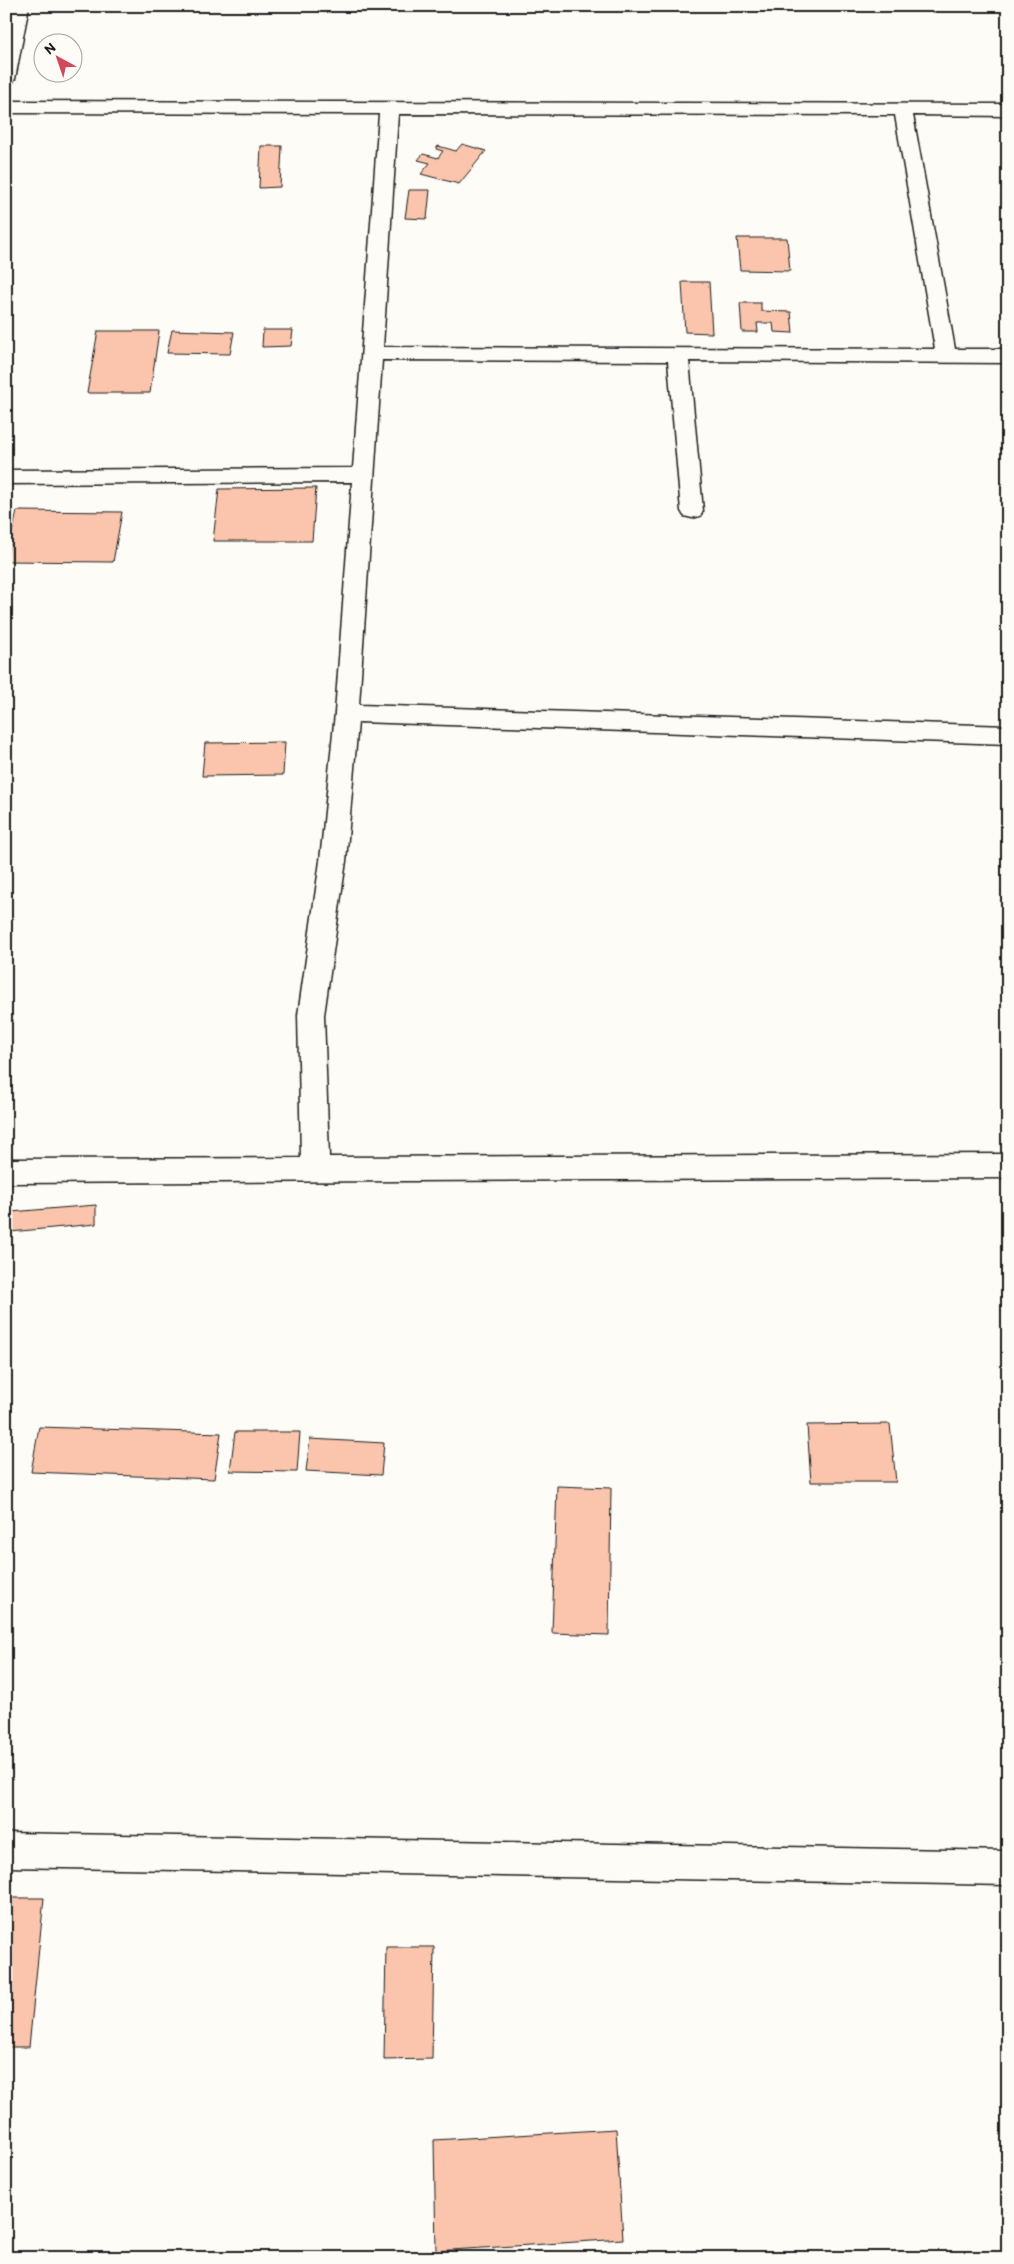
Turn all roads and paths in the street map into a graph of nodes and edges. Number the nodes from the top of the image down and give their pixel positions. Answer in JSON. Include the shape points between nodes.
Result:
{"nodes":[{"id":1,"x":20,"y":6,"type":"edge"},
{"id":2,"x":6,"y":79,"type":"edge"},
{"id":3,"x":6,"y":107,"type":"edge"},
{"id":4,"x":389,"y":108,"type":"junction"},
{"id":5,"x":903,"y":109,"type":"junction"},
{"id":6,"x":1008,"y":110,"type":"edge"},
{"id":7,"x":371,"y":354,"type":"junction"},
{"id":8,"x":678,"y":356,"type":"junction"},
{"id":9,"x":946,"y":356,"type":"junction"},
{"id":10,"x":1008,"y":356,"type":"edge"},
{"id":11,"x":363,"y":475,"type":"junction"},
{"id":12,"x":6,"y":477,"type":"edge"},
{"id":13,"x":692,"y":511,"type":"dead end"},
{"id":14,"x":347,"y":713,"type":"junction"},
{"id":15,"x":1008,"y":735,"type":"edge"},
{"id":16,"x":1008,"y":1166,"type":"edge"},
{"id":17,"x":316,"y":1169,"type":"junction"},
{"id":18,"x":6,"y":1172,"type":"edge"},
{"id":19,"x":6,"y":1850,"type":"edge"},
{"id":20,"x":1008,"y":1868,"type":"edge"}],
"edges":[{"from":1,"to":2,"type":"street"},
{"from":3,"to":4,"type":"street"},
{"from":4,"to":5,"type":"street"},
{"from":4,"to":7,"type":"street"},
{"from":5,"to":6,"type":"street"},
{"from":5,"to":9,"type":"street"},
{"from":7,"to":8,"type":"street"},
{"from":7,"to":11,"type":"street"},
{"from":8,"to":9,"type":"street"},
{"from":8,"to":13,"type":"street"},
{"from":9,"to":10,"type":"street"},
{"from":11,"to":12,"type":"street"},
{"from":11,"to":14,"type":"street"},
{"from":14,"to":15,"type":"street"},
{"from":14,"to":17,"type":"street","via":[[333,861],[311,1015]]},
{"from":16,"to":17,"type":"street"},
{"from":17,"to":18,"type":"street"},
{"from":19,"to":20,"type":"street"}]}
